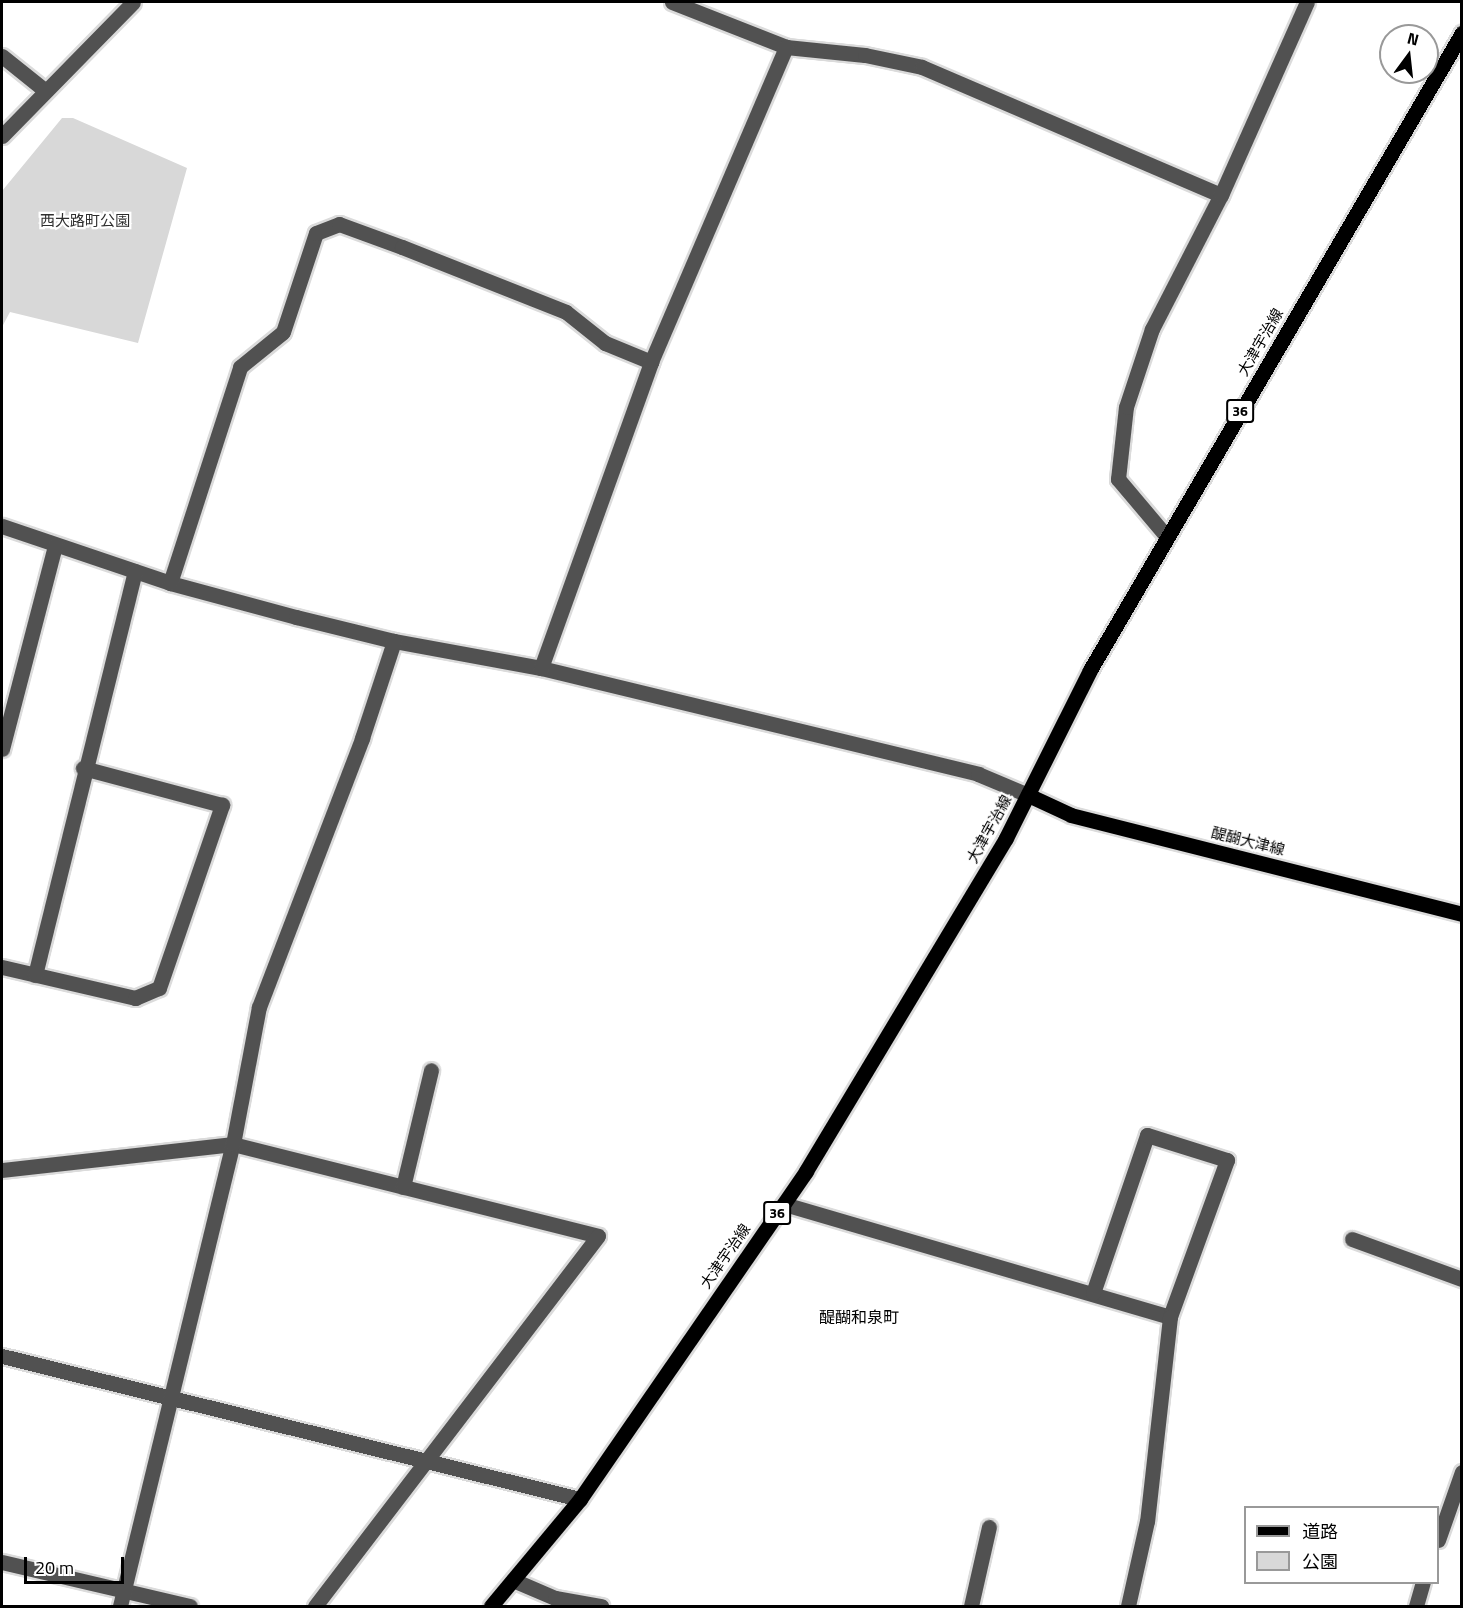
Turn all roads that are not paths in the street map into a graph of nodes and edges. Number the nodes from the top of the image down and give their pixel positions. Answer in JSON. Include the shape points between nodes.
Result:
{"nodes":[{"id":1,"x":133,"y":2,"type":"edge"},
{"id":2,"x":672,"y":2,"type":"edge"},
{"id":3,"x":1307,"y":2,"type":"edge"},
{"id":4,"x":1461,"y":33,"type":"edge"},
{"id":5,"x":786,"y":46,"type":"junction"},
{"id":6,"x":2,"y":56,"type":"edge"},
{"id":7,"x":43,"y":89,"type":"junction"},
{"id":8,"x":2,"y":136,"type":"edge"},
{"id":9,"x":1221,"y":195,"type":"junction"},
{"id":10,"x":651,"y":362,"type":"junction"},
{"id":11,"x":2,"y":526,"type":"edge"},
{"id":12,"x":1167,"y":537,"type":"junction"},
{"id":13,"x":55,"y":545,"type":"junction"},
{"id":14,"x":135,"y":571,"type":"junction"},
{"id":15,"x":170,"y":583,"type":"junction"},
{"id":16,"x":394,"y":641,"type":"junction"},
{"id":17,"x":541,"y":668,"type":"junction"},
{"id":18,"x":2,"y":750,"type":"edge"},
{"id":19,"x":83,"y":768,"type":"junction"},
{"id":20,"x":1028,"y":795,"type":"junction"},
{"id":21,"x":1461,"y":914,"type":"edge"},
{"id":22,"x":2,"y":968,"type":"edge"},
{"id":23,"x":34,"y":975,"type":"junction"},
{"id":24,"x":431,"y":1070,"type":"dead end"},
{"id":25,"x":233,"y":1144,"type":"junction"},
{"id":26,"x":2,"y":1170,"type":"edge"},
{"id":27,"x":403,"y":1187,"type":"junction"},
{"id":28,"x":784,"y":1204,"type":"junction"},
{"id":29,"x":1352,"y":1239,"type":"dead end"},
{"id":30,"x":1461,"y":1279,"type":"edge"},
{"id":31,"x":1093,"y":1293,"type":"junction"},
{"id":32,"x":1170,"y":1317,"type":"junction"},
{"id":33,"x":2,"y":1356,"type":"edge"},
{"id":34,"x":170,"y":1397,"type":"junction"},
{"id":35,"x":424,"y":1460,"type":"junction"},
{"id":36,"x":1461,"y":1472,"type":"edge"},
{"id":37,"x":580,"y":1499,"type":"junction"},
{"id":38,"x":989,"y":1527,"type":"dead end"},
{"id":39,"x":1439,"y":1534,"type":"edge"},
{"id":40,"x":2,"y":1562,"type":"edge"},
{"id":41,"x":513,"y":1580,"type":"junction"},
{"id":42,"x":1422,"y":1584,"type":"edge"},
{"id":43,"x":124,"y":1590,"type":"junction"},
{"id":44,"x":120,"y":1606,"type":"edge"},
{"id":45,"x":190,"y":1606,"type":"edge"},
{"id":46,"x":315,"y":1606,"type":"edge"},
{"id":47,"x":491,"y":1606,"type":"edge"},
{"id":48,"x":601,"y":1606,"type":"edge"},
{"id":49,"x":971,"y":1606,"type":"edge"},
{"id":50,"x":1128,"y":1606,"type":"edge"},
{"id":51,"x":1416,"y":1606,"type":"edge"}],
"edges":[{"from":1,"to":7,"type":"street"},
{"from":2,"to":5,"type":"street"},
{"from":3,"to":9,"type":"street"},
{"from":4,"to":12,"type":"main road","name":"大津宇治線","number":"36"},
{"from":5,"to":9,"type":"street","via":[[865,55],[922,67]]},
{"from":5,"to":10,"type":"street"},
{"from":6,"to":7,"type":"street"},
{"from":7,"to":8,"type":"street"},
{"from":9,"to":12,"type":"street","via":[[1152,329],[1126,407],[1118,479]]},
{"from":10,"to":15,"type":"street","via":[[604,343],[566,312],[402,247],[339,224],[316,233],[284,332],[240,367]]},
{"from":10,"to":17,"type":"street"},
{"from":11,"to":13,"type":"street"},
{"from":12,"to":20,"type":"main road","name":"大津宇治線","number":"36","via":[[1090,670]]},
{"from":13,"to":14,"type":"street"},
{"from":13,"to":18,"type":"street"},
{"from":14,"to":15,"type":"street"},
{"from":14,"to":19,"type":"street"},
{"from":15,"to":16,"type":"street"},
{"from":16,"to":17,"type":"street"},
{"from":16,"to":25,"type":"street","via":[[362,738],[259,1007]]},
{"from":17,"to":20,"type":"street","via":[[978,774]]},
{"from":19,"to":23,"type":"street"},
{"from":19,"to":23,"type":"street","via":[[222,805],[159,988],[135,998]]},
{"from":20,"to":21,"type":"main road","name":"醍醐大津線","via":[[1071,815]]},
{"from":20,"to":28,"type":"main road","name":"大津宇治線","number":"36","via":[[1006,838]]},
{"from":22,"to":23,"type":"street"},
{"from":24,"to":27,"type":"street"},
{"from":25,"to":26,"type":"street"},
{"from":25,"to":27,"type":"street"},
{"from":25,"to":34,"type":"street"},
{"from":27,"to":35,"type":"street","via":[[598,1236]]},
{"from":28,"to":31,"type":"street"},
{"from":28,"to":37,"type":"main road","name":"大津宇治線","number":"36"},
{"from":29,"to":30,"type":"street"},
{"from":31,"to":32,"type":"street"},
{"from":31,"to":32,"type":"street","via":[[1147,1136],[1227,1160]]},
{"from":32,"to":50,"type":"street","via":[[1147,1521]]},
{"from":33,"to":34,"type":"street"},
{"from":34,"to":35,"type":"street"},
{"from":34,"to":43,"type":"street"},
{"from":35,"to":37,"type":"street"},
{"from":35,"to":46,"type":"street"},
{"from":36,"to":39,"type":"street"},
{"from":37,"to":41,"type":"main road","name":"大津宇治線","number":"36"},
{"from":38,"to":49,"type":"street"},
{"from":40,"to":43,"type":"street"},
{"from":41,"to":47,"type":"main road","name":"大津宇治線","number":"36"},
{"from":41,"to":48,"type":"street","via":[[555,1598]]},
{"from":42,"to":51,"type":"street"},
{"from":43,"to":44,"type":"street"},
{"from":43,"to":45,"type":"street"}]}
